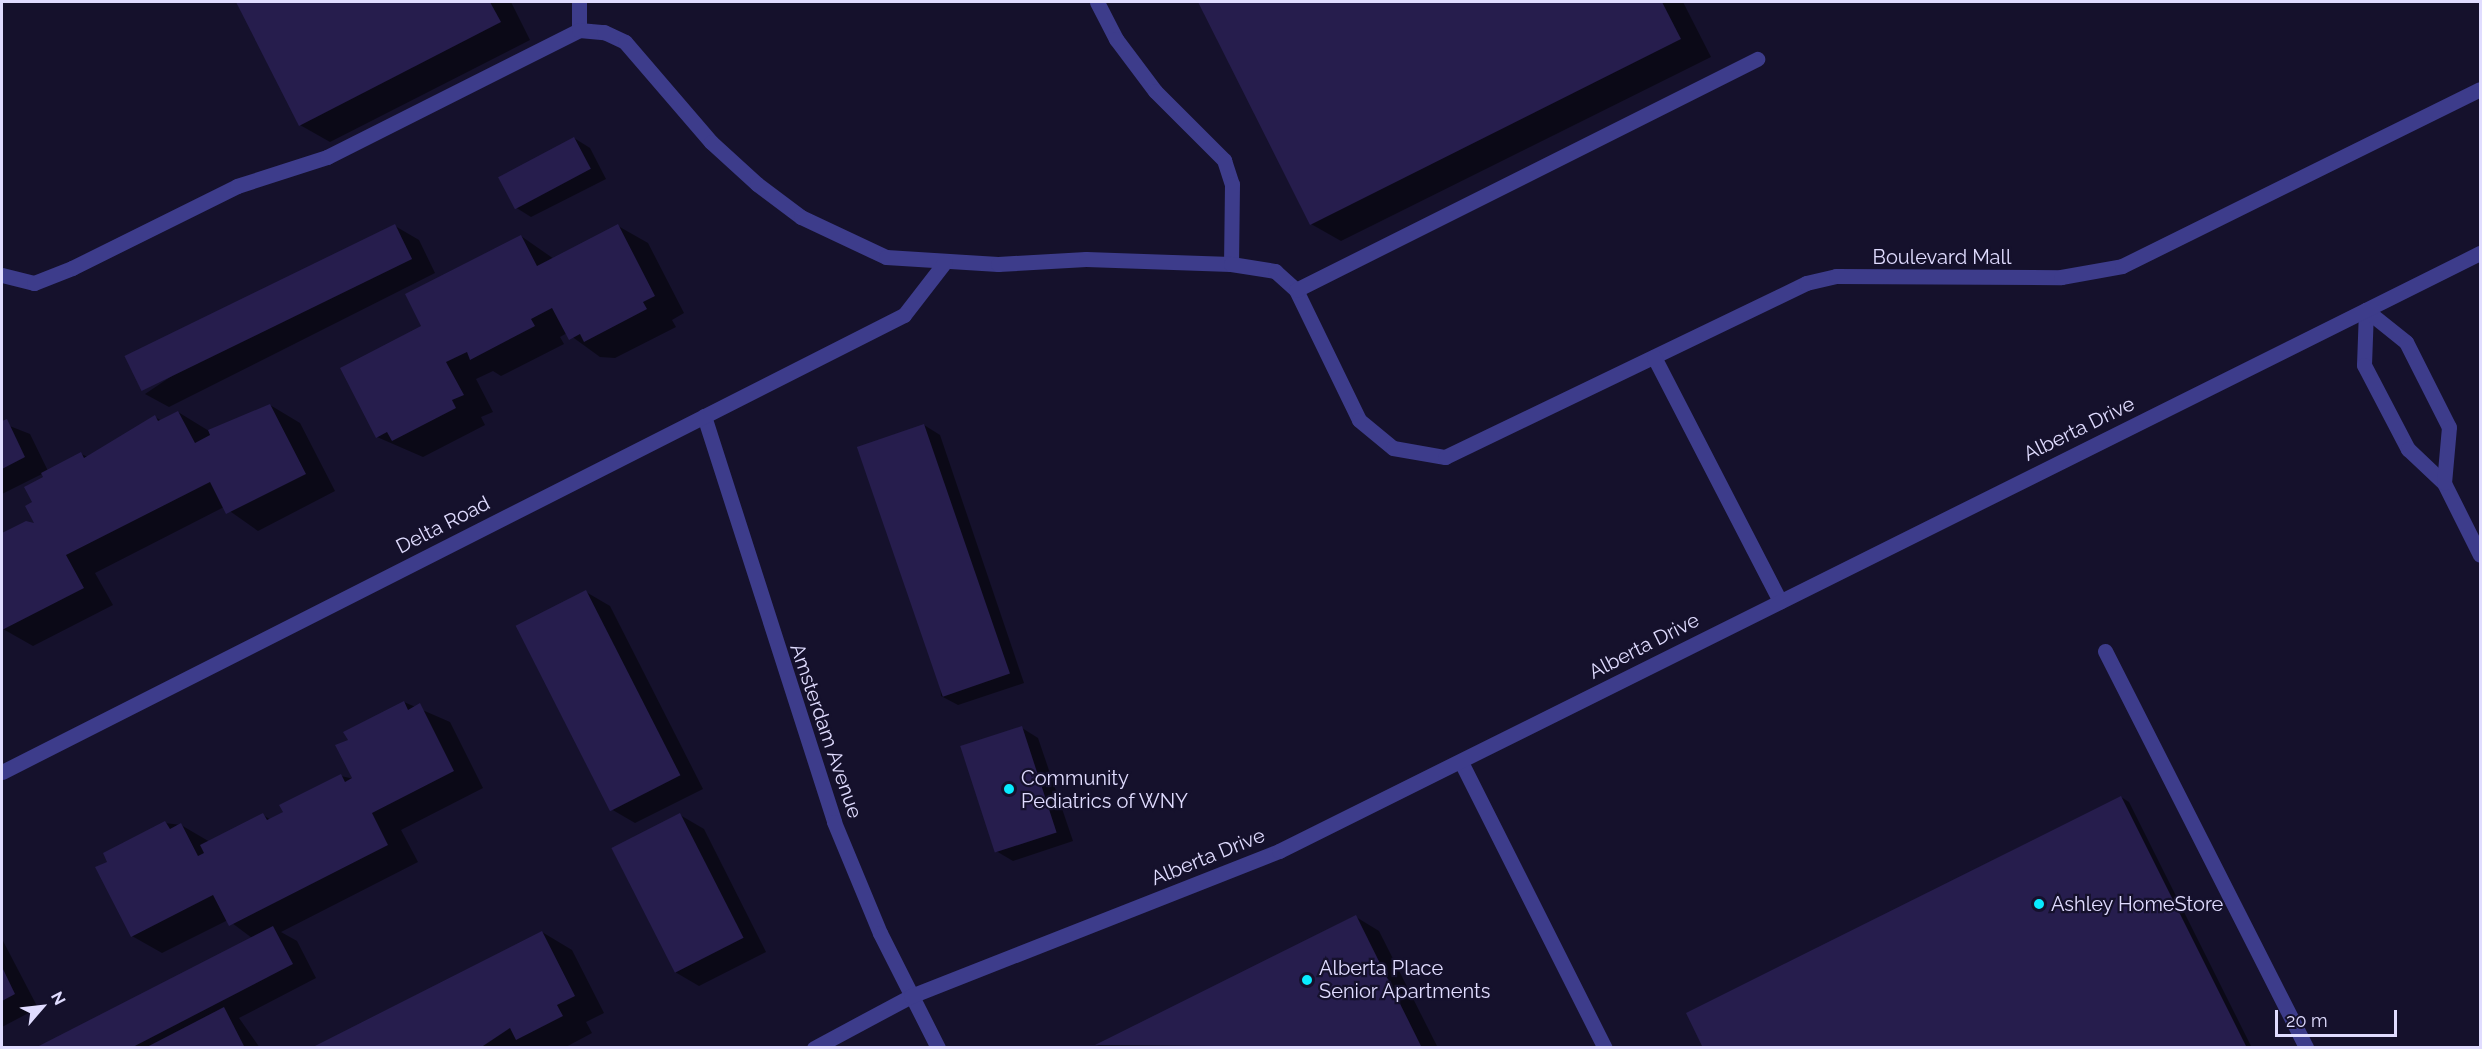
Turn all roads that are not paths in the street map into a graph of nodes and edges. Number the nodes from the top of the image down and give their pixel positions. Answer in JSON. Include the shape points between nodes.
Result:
{"nodes":[{"id":1,"x":579,"y":2,"type":"edge"},
{"id":2,"x":1097,"y":2,"type":"edge"},
{"id":3,"x":579,"y":30,"type":"junction"},
{"id":4,"x":1757,"y":59,"type":"dead end"},
{"id":5,"x":2481,"y":89,"type":"edge"},
{"id":6,"x":2481,"y":253,"type":"edge"},
{"id":7,"x":945,"y":262,"type":"junction"},
{"id":8,"x":1231,"y":264,"type":"junction"},
{"id":9,"x":2,"y":275,"type":"edge"},
{"id":10,"x":1296,"y":290,"type":"junction"},
{"id":11,"x":2366,"y":310,"type":"junction"},
{"id":12,"x":1654,"y":357,"type":"junction"},
{"id":13,"x":704,"y":416,"type":"junction"},
{"id":14,"x":2444,"y":483,"type":"junction"},
{"id":15,"x":2481,"y":555,"type":"edge"},
{"id":16,"x":1780,"y":601,"type":"junction"},
{"id":17,"x":2105,"y":651,"type":"dead end"},
{"id":18,"x":1461,"y":762,"type":"junction"},
{"id":19,"x":2,"y":772,"type":"edge"},
{"id":20,"x":911,"y":996,"type":"junction"},
{"id":21,"x":814,"y":1047,"type":"edge"},
{"id":22,"x":938,"y":1047,"type":"edge"},
{"id":23,"x":1605,"y":1047,"type":"edge"},
{"id":24,"x":2306,"y":1047,"type":"edge"}],
"edges":[{"from":1,"to":3,"type":"street"},
{"from":2,"to":8,"type":"street","via":[[1116,39],[1155,91],[1224,160],[1233,184]]},
{"from":3,"to":7,"type":"street","via":[[625,42],[711,142],[801,217],[886,258]]},
{"from":3,"to":9,"type":"street","via":[[327,157],[237,186],[72,268],[34,283]]},
{"from":4,"to":10,"type":"street"},
{"from":5,"to":12,"type":"street","name":"Boulevard Mall","via":[[2122,266],[2073,275],[1992,279],[1836,276],[1806,283]]},
{"from":6,"to":11,"type":"street","name":"Alberta Drive"},
{"from":7,"to":8,"type":"street"},
{"from":7,"to":13,"type":"street","name":"Delta Road","via":[[904,315]]},
{"from":8,"to":10,"type":"street","via":[[1275,271]]},
{"from":10,"to":12,"type":"street","name":"Boulevard Mall","via":[[1359,420],[1393,448],[1419,457],[1444,458]]},
{"from":11,"to":14,"type":"street","via":[[2364,365],[2408,449]]},
{"from":11,"to":14,"type":"street","via":[[2406,342],[2449,428]]},
{"from":11,"to":16,"type":"street","name":"Alberta Drive"},
{"from":12,"to":16,"type":"street"},
{"from":13,"to":19,"type":"street","name":"Delta Road"},
{"from":13,"to":20,"type":"street","name":"Amsterdam Avenue","via":[[834,822]]},
{"from":14,"to":15,"type":"street"},
{"from":16,"to":18,"type":"street","name":"Alberta Drive"},
{"from":17,"to":24,"type":"street"},
{"from":18,"to":20,"type":"street","name":"Alberta Drive","via":[[1279,850]]},
{"from":18,"to":23,"type":"street"},
{"from":20,"to":21,"type":"street","name":"Alberta Drive"},
{"from":20,"to":22,"type":"street","name":"Amsterdam Avenue"}]}
